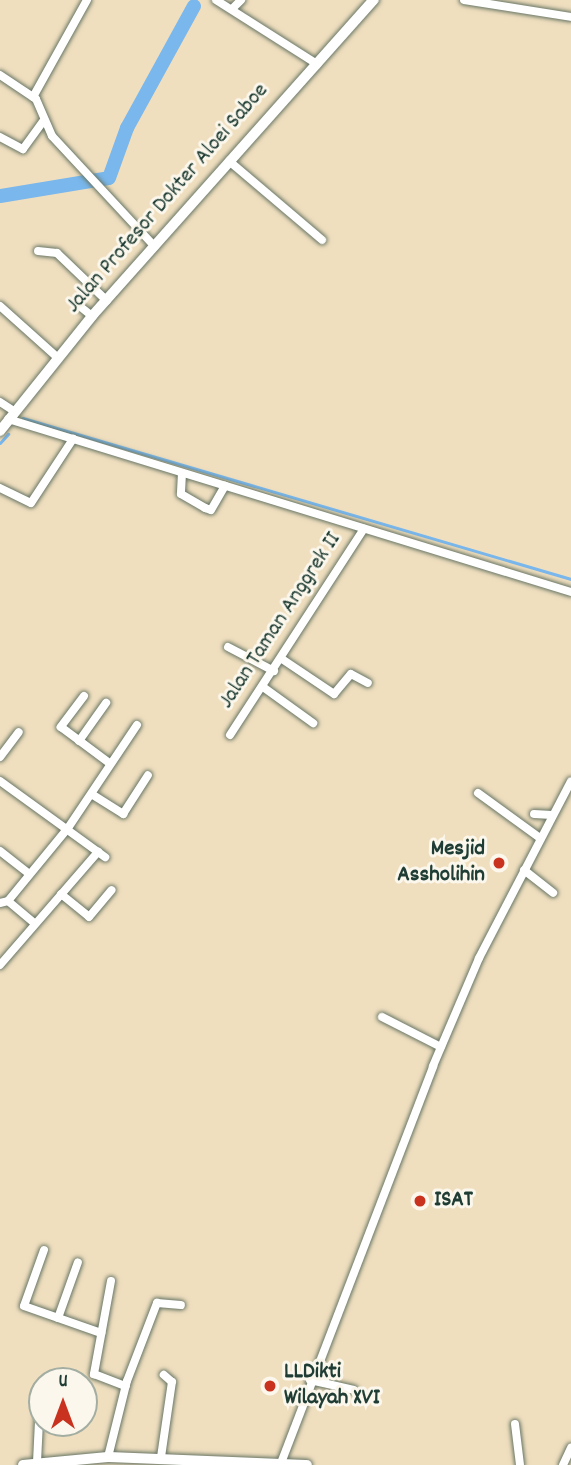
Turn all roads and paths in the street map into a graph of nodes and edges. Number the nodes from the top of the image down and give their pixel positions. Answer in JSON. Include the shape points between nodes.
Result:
{"nodes":[{"id":1,"x":87,"y":0,"type":"edge"},
{"id":2,"x":216,"y":0,"type":"edge"},
{"id":3,"x":241,"y":0,"type":"edge"},
{"id":4,"x":374,"y":0,"type":"edge"},
{"id":5,"x":464,"y":0,"type":"edge"},
{"id":6,"x":232,"y":9,"type":"junction"},
{"id":7,"x":571,"y":18,"type":"edge"},
{"id":8,"x":317,"y":64,"type":"junction"},
{"id":9,"x":0,"y":75,"type":"edge"},
{"id":10,"x":33,"y":97,"type":"junction"},
{"id":11,"x":44,"y":120,"type":"junction"},
{"id":12,"x":0,"y":137,"type":"edge"},
{"id":13,"x":229,"y":161,"type":"junction"},
{"id":14,"x":322,"y":240,"type":"dead end"},
{"id":15,"x":155,"y":247,"type":"junction"},
{"id":16,"x":38,"y":251,"type":"dead end"},
{"id":17,"x":107,"y":300,"type":"junction"},
{"id":18,"x":0,"y":306,"type":"edge"},
{"id":19,"x":82,"y":308,"type":"dead end"},
{"id":20,"x":92,"y":316,"type":"junction"},
{"id":21,"x":58,"y":358,"type":"junction"},
{"id":22,"x":0,"y":402,"type":"edge"},
{"id":23,"x":11,"y":415,"type":"junction"},
{"id":24,"x":0,"y":431,"type":"edge"},
{"id":25,"x":73,"y":439,"type":"junction"},
{"id":26,"x":183,"y":473,"type":"junction"},
{"id":27,"x":225,"y":486,"type":"junction"},
{"id":28,"x":0,"y":488,"type":"edge"},
{"id":29,"x":364,"y":529,"type":"junction"},
{"id":30,"x":571,"y":592,"type":"edge"},
{"id":31,"x":228,"y":647,"type":"dead end"},
{"id":32,"x":282,"y":659,"type":"junction"},
{"id":33,"x":274,"y":671,"type":"junction"},
{"id":34,"x":368,"y":683,"type":"dead end"},
{"id":35,"x":263,"y":687,"type":"junction"},
{"id":36,"x":83,"y":696,"type":"dead end"},
{"id":37,"x":106,"y":703,"type":"dead end"},
{"id":38,"x":313,"y":723,"type":"dead end"},
{"id":39,"x":137,"y":725,"type":"dead end"},
{"id":40,"x":19,"y":732,"type":"dead end"},
{"id":41,"x":230,"y":735,"type":"dead end"},
{"id":42,"x":79,"y":741,"type":"junction"},
{"id":43,"x":0,"y":757,"type":"edge"},
{"id":44,"x":108,"y":762,"type":"junction"},
{"id":45,"x":148,"y":775,"type":"dead end"},
{"id":46,"x":0,"y":781,"type":"edge"},
{"id":47,"x":571,"y":781,"type":"edge"},
{"id":48,"x":478,"y":793,"type":"dead end"},
{"id":49,"x":93,"y":795,"type":"junction"},
{"id":50,"x":534,"y":814,"type":"dead end"},
{"id":51,"x":552,"y":815,"type":"junction"},
{"id":52,"x":68,"y":828,"type":"junction"},
{"id":53,"x":540,"y":838,"type":"junction"},
{"id":54,"x":0,"y":851,"type":"edge"},
{"id":55,"x":524,"y":870,"type":"junction"},
{"id":56,"x":29,"y":874,"type":"junction"},
{"id":57,"x":112,"y":890,"type":"dead end"},
{"id":58,"x":553,"y":893,"type":"dead end"},
{"id":59,"x":61,"y":894,"type":"junction"},
{"id":60,"x":3,"y":903,"type":"edge"},
{"id":61,"x":35,"y":924,"type":"junction"},
{"id":62,"x":0,"y":965,"type":"edge"},
{"id":63,"x":382,"y":1017,"type":"dead end"},
{"id":64,"x":442,"y":1047,"type":"junction"},
{"id":65,"x":44,"y":1250,"type":"dead end"},
{"id":66,"x":78,"y":1262,"type":"dead end"},
{"id":67,"x":111,"y":1281,"type":"dead end"},
{"id":68,"x":181,"y":1305,"type":"dead end"},
{"id":69,"x":58,"y":1318,"type":"junction"},
{"id":70,"x":101,"y":1333,"type":"junction"},
{"id":71,"x":164,"y":1375,"type":"dead end"},
{"id":72,"x":310,"y":1380,"type":"junction"},
{"id":73,"x":126,"y":1386,"type":"junction"},
{"id":74,"x":354,"y":1390,"type":"dead end"},
{"id":75,"x":515,"y":1424,"type":"dead end"},
{"id":76,"x":38,"y":1437,"type":"edge"},
{"id":77,"x":571,"y":1448,"type":"edge"},
{"id":78,"x":108,"y":1457,"type":"junction"},
{"id":79,"x":161,"y":1457,"type":"junction"},
{"id":80,"x":76,"y":1461,"type":"edge"},
{"id":81,"x":37,"y":1462,"type":"junction"},
{"id":82,"x":174,"y":1462,"type":"edge"},
{"id":83,"x":245,"y":1463,"type":"edge"},
{"id":84,"x":281,"y":1464,"type":"edge"},
{"id":85,"x":23,"y":1465,"type":"edge"},
{"id":86,"x":307,"y":1465,"type":"edge"},
{"id":87,"x":520,"y":1465,"type":"edge"},
{"id":88,"x":563,"y":1465,"type":"edge"}],
"edges":[{"from":1,"to":10,"type":"street"},
{"from":2,"to":6,"type":"street"},
{"from":3,"to":6,"type":"street"},
{"from":4,"to":8,"type":"street","name":"Jalan Profesor Dokter Aloei Saboe"},
{"from":5,"to":7,"type":"street"},
{"from":6,"to":8,"type":"street"},
{"from":8,"to":13,"type":"street","name":"Jalan Profesor Dokter Aloei Saboe"},
{"from":9,"to":10,"type":"street"},
{"from":10,"to":11,"type":"street"},
{"from":11,"to":12,"type":"street","via":[[23,149]]},
{"from":11,"to":15,"type":"street"},
{"from":13,"to":14,"type":"street"},
{"from":13,"to":15,"type":"street","name":"Jalan Profesor Dokter Aloei Saboe"},
{"from":15,"to":17,"type":"street","name":"Jalan Profesor Dokter Aloei Saboe"},
{"from":16,"to":17,"type":"street","via":[[57,253]]},
{"from":17,"to":20,"type":"street","name":"Jalan Profesor Dokter Aloei Saboe"},
{"from":18,"to":21,"type":"street"},
{"from":19,"to":20,"type":"street"},
{"from":20,"to":21,"type":"street","name":"Jalan Profesor Dokter Aloei Saboe"},
{"from":21,"to":23,"type":"street","name":"Jalan Profesor Dokter Aloei Saboe"},
{"from":22,"to":23,"type":"street"},
{"from":23,"to":24,"type":"street","name":"Jalan Profesor Dokter Aloei Saboe"},
{"from":23,"to":25,"type":"street"},
{"from":25,"to":26,"type":"street"},
{"from":25,"to":28,"type":"street","via":[[31,503]]},
{"from":26,"to":27,"type":"street"},
{"from":26,"to":27,"type":"street","via":[[181,494],[211,510]]},
{"from":27,"to":29,"type":"street"},
{"from":29,"to":30,"type":"street"},
{"from":29,"to":32,"type":"street","name":"Jalan Taman Anggrek II"},
{"from":31,"to":33,"type":"street"},
{"from":32,"to":33,"type":"street","name":"Jalan Taman Anggrek II"},
{"from":32,"to":34,"type":"street","via":[[334,694],[351,674]]},
{"from":33,"to":35,"type":"street","name":"Jalan Taman Anggrek II"},
{"from":35,"to":38,"type":"street"},
{"from":35,"to":41,"type":"street","name":"Jalan Taman Anggrek II"},
{"from":36,"to":42,"type":"street","via":[[61,727]]},
{"from":37,"to":42,"type":"street"},
{"from":39,"to":44,"type":"street"},
{"from":40,"to":43,"type":"street"},
{"from":42,"to":44,"type":"street"},
{"from":44,"to":49,"type":"street"},
{"from":45,"to":49,"type":"street","via":[[123,814]]},
{"from":46,"to":52,"type":"street"},
{"from":47,"to":51,"type":"street"},
{"from":48,"to":53,"type":"street"},
{"from":49,"to":52,"type":"street"},
{"from":50,"to":51,"type":"street"},
{"from":51,"to":53,"type":"street"},
{"from":52,"to":56,"type":"street"},
{"from":52,"to":59,"type":"street","via":[[102,854]]},
{"from":53,"to":55,"type":"street"},
{"from":54,"to":56,"type":"street"},
{"from":55,"to":58,"type":"street"},
{"from":55,"to":64,"type":"street"},
{"from":56,"to":60,"type":"street"},
{"from":57,"to":59,"type":"street","via":[[89,917]]},
{"from":59,"to":61,"type":"street"},
{"from":60,"to":61,"type":"street"},
{"from":61,"to":62,"type":"street"},
{"from":63,"to":64,"type":"street"},
{"from":64,"to":72,"type":"street"},
{"from":65,"to":69,"type":"street","via":[[24,1306]]},
{"from":66,"to":69,"type":"street"},
{"from":67,"to":70,"type":"street"},
{"from":68,"to":73,"type":"street","via":[[158,1303]]},
{"from":69,"to":70,"type":"street"},
{"from":70,"to":73,"type":"street","via":[[94,1374]]},
{"from":71,"to":79,"type":"street","via":[[173,1382]]},
{"from":72,"to":74,"type":"street"},
{"from":72,"to":84,"type":"street"},
{"from":73,"to":78,"type":"street"},
{"from":75,"to":87,"type":"street"},
{"from":76,"to":81,"type":"street"},
{"from":77,"to":88,"type":"street"},
{"from":78,"to":79,"type":"street"},
{"from":78,"to":80,"type":"street"},
{"from":79,"to":82,"type":"street"},
{"from":80,"to":81,"type":"street"},
{"from":81,"to":85,"type":"street"},
{"from":82,"to":83,"type":"street"},
{"from":83,"to":84,"type":"street"},
{"from":84,"to":86,"type":"street"}]}
